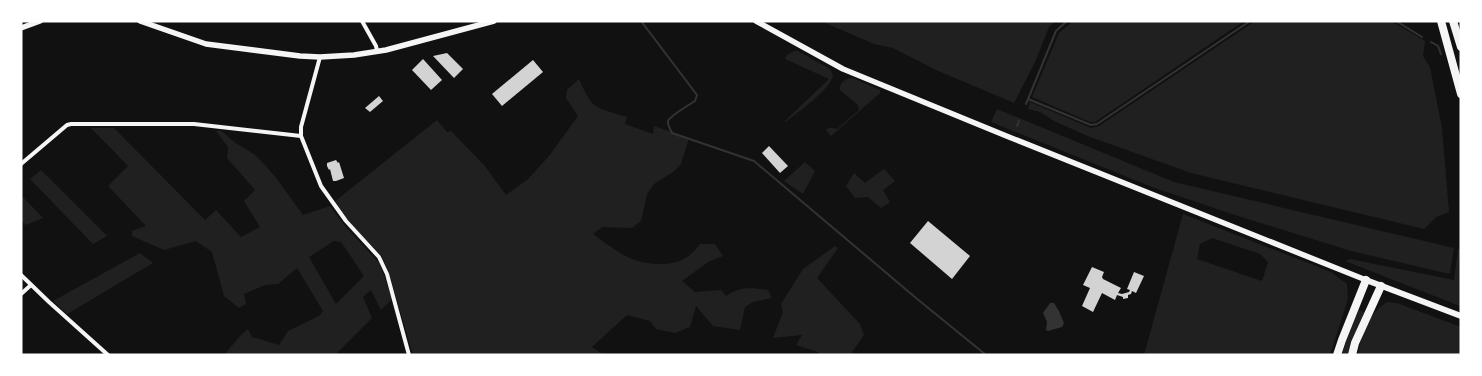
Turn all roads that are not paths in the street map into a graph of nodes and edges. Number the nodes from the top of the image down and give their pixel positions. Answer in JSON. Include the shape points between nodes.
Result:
{"nodes":[{"id":1,"x":40,"y":21,"type":"edge"},
{"id":2,"x":140,"y":21,"type":"edge"},
{"id":3,"x":362,"y":21,"type":"edge"},
{"id":4,"x":494,"y":21,"type":"edge"},
{"id":5,"x":756,"y":21,"type":"edge"},
{"id":6,"x":1441,"y":21,"type":"edge"},
{"id":7,"x":1454,"y":21,"type":"edge"},
{"id":8,"x":21,"y":28,"type":"edge"},
{"id":9,"x":1461,"y":47,"type":"edge"},
{"id":10,"x":377,"y":51,"type":"junction"},
{"id":11,"x":320,"y":57,"type":"junction"},
{"id":12,"x":1461,"y":94,"type":"edge"},
{"id":13,"x":301,"y":136,"type":"junction"},
{"id":14,"x":21,"y":164,"type":"edge"},
{"id":15,"x":21,"y":275,"type":"edge"},
{"id":16,"x":1366,"y":280,"type":"junction"},
{"id":17,"x":31,"y":284,"type":"junction"},
{"id":18,"x":1381,"y":286,"type":"junction"},
{"id":19,"x":21,"y":294,"type":"edge"},
{"id":20,"x":1461,"y":316,"type":"edge"},
{"id":21,"x":108,"y":355,"type":"edge"},
{"id":22,"x":409,"y":355,"type":"edge"},
{"id":23,"x":1337,"y":355,"type":"edge"},
{"id":24,"x":1352,"y":355,"type":"edge"}],
"edges":[{"from":1,"to":8,"type":"main road"},
{"from":2,"to":11,"type":"main road","via":[[206,44]]},
{"from":3,"to":10,"type":"street"},
{"from":4,"to":10,"type":"main road"},
{"from":5,"to":16,"type":"main road","via":[[843,69]]},
{"from":6,"to":12,"type":"highway"},
{"from":7,"to":9,"type":"highway"},
{"from":10,"to":11,"type":"main road"},
{"from":11,"to":13,"type":"street"},
{"from":13,"to":14,"type":"street","via":[[194,124],[71,124]]},
{"from":13,"to":22,"type":"street","via":[[321,186],[346,221],[379,257],[387,274]]},
{"from":15,"to":17,"type":"street"},
{"from":16,"to":18,"type":"main road"},
{"from":16,"to":23,"type":"highway"},
{"from":17,"to":19,"type":"street"},
{"from":17,"to":21,"type":"street"},
{"from":18,"to":20,"type":"main road"},
{"from":18,"to":24,"type":"highway"}]}
